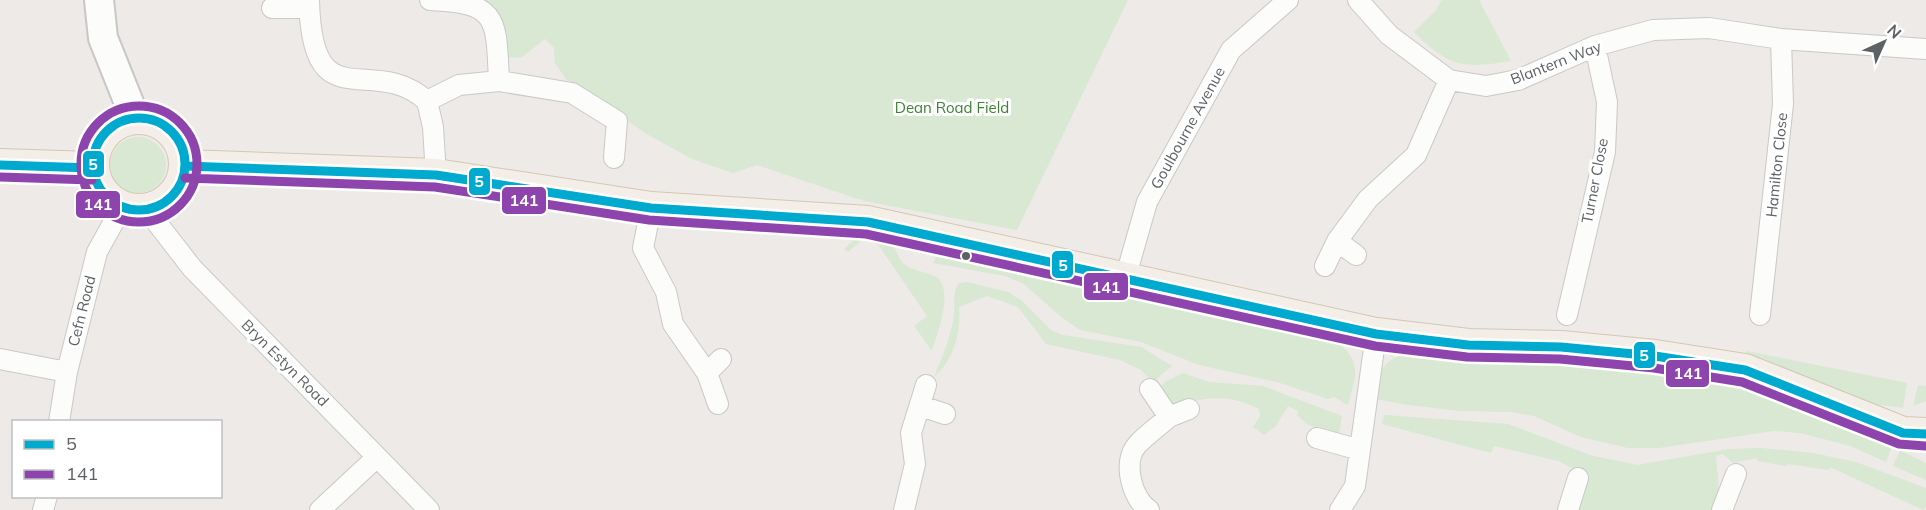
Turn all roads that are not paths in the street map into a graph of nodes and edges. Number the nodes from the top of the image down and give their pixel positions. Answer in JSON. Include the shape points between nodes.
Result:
{"nodes":[{"id":1,"x":99,"y":0,"type":"edge"},
{"id":2,"x":430,"y":0,"type":"edge"},
{"id":3,"x":1288,"y":0,"type":"edge"},
{"id":4,"x":1358,"y":0,"type":"edge"},
{"id":5,"x":309,"y":4,"type":"edge"},
{"id":6,"x":272,"y":8,"type":"dead end"},
{"id":7,"x":1781,"y":39,"type":"junction"},
{"id":8,"x":1595,"y":46,"type":"junction"},
{"id":9,"x":1926,"y":49,"type":"edge"},
{"id":10,"x":1449,"y":80,"type":"junction"},
{"id":11,"x":499,"y":81,"type":"junction"},
{"id":12,"x":427,"y":101,"type":"junction"},
{"id":13,"x":135,"y":118,"type":"junction"},
{"id":14,"x":614,"y":158,"type":"dead end"},
{"id":15,"x":0,"y":165,"type":"edge"},
{"id":16,"x":185,"y":166,"type":"junction"},
{"id":17,"x":92,"y":168,"type":"junction"},
{"id":18,"x":436,"y":175,"type":"junction"},
{"id":19,"x":651,"y":207,"type":"junction"},
{"id":20,"x":135,"y":208,"type":"junction"},
{"id":21,"x":1337,"y":241,"type":"junction"},
{"id":22,"x":1356,"y":255,"type":"dead end"},
{"id":23,"x":1325,"y":266,"type":"dead end"},
{"id":24,"x":1125,"y":279,"type":"junction"},
{"id":25,"x":1567,"y":315,"type":"dead end"},
{"id":26,"x":1760,"y":315,"type":"dead end"},
{"id":27,"x":1376,"y":334,"type":"junction"},
{"id":28,"x":0,"y":359,"type":"edge"},
{"id":29,"x":722,"y":359,"type":"dead end"},
{"id":30,"x":67,"y":372,"type":"junction"},
{"id":31,"x":707,"y":373,"type":"junction"},
{"id":32,"x":926,"y":385,"type":"dead end"},
{"id":33,"x":1150,"y":389,"type":"dead end"},
{"id":34,"x":718,"y":404,"type":"dead end"},
{"id":35,"x":921,"y":406,"type":"junction"},
{"id":36,"x":1189,"y":409,"type":"dead end"},
{"id":37,"x":945,"y":414,"type":"dead end"},
{"id":38,"x":1169,"y":417,"type":"junction"},
{"id":39,"x":59,"y":420,"type":"edge"},
{"id":40,"x":1926,"y":434,"type":"edge"},
{"id":41,"x":1317,"y":438,"type":"dead end"},
{"id":42,"x":1360,"y":450,"type":"junction"},
{"id":43,"x":378,"y":457,"type":"junction"},
{"id":44,"x":1736,"y":474,"type":"dead end"},
{"id":45,"x":1578,"y":478,"type":"dead end"},
{"id":46,"x":320,"y":510,"type":"edge"},
{"id":47,"x":429,"y":510,"type":"edge"},
{"id":48,"x":904,"y":510,"type":"edge"},
{"id":49,"x":1149,"y":510,"type":"edge"},
{"id":50,"x":1340,"y":510,"type":"edge"},
{"id":51,"x":1568,"y":510,"type":"edge"},
{"id":52,"x":1722,"y":510,"type":"edge"}],
"edges":[{"from":1,"to":13,"type":"main road","via":[[103,38]]},
{"from":2,"to":11,"type":"street","via":[[463,1],[484,10],[496,30]]},
{"from":3,"to":24,"type":"street","name":"Goulbourne Avenue","via":[[1231,50],[1147,202]]},
{"from":4,"to":10,"type":"street","name":"Blantern Way","via":[[1389,35]]},
{"from":5,"to":6,"type":"street"},
{"from":5,"to":12,"type":"street","via":[[315,53],[327,70],[347,79],[413,89]]},
{"from":7,"to":8,"type":"street","name":"Blantern Way","via":[[1709,28],[1653,30]]},
{"from":7,"to":9,"type":"street","name":"Blantern Way"},
{"from":7,"to":26,"type":"street","name":"Hamilton Close","via":[[1782,104],[1773,293]]},
{"from":8,"to":10,"type":"street","name":"Blantern Way","via":[[1518,80],[1486,86]]},
{"from":8,"to":25,"type":"street","name":"Turner Close","via":[[1607,102],[1605,152]]},
{"from":10,"to":21,"type":"street","via":[[1416,155],[1368,200]]},
{"from":11,"to":12,"type":"street","via":[[459,86]]},
{"from":11,"to":14,"type":"street","via":[[572,93],[617,121]]},
{"from":12,"to":18,"type":"street"},
{"from":13,"to":16,"type":"main road","via":[[164,126],[176,137]]},
{"from":13,"to":17,"type":"main road","via":[[121,122],[104,135],[94,153]]},
{"from":15,"to":17,"type":"main road"},
{"from":16,"to":18,"type":"main road"},
{"from":16,"to":20,"type":"main road","via":[[174,194],[162,204]]},
{"from":17,"to":20,"type":"main road","via":[[108,199]]},
{"from":18,"to":19,"type":"main road"},
{"from":19,"to":24,"type":"main road","via":[[868,222]]},
{"from":19,"to":31,"type":"street","via":[[643,248],[666,292],[673,324]]},
{"from":20,"to":30,"type":"street","name":"Cefn Road","via":[[97,252]]},
{"from":20,"to":43,"type":"street","name":"Bryn Estyn Road"},
{"from":21,"to":22,"type":"street"},
{"from":21,"to":23,"type":"street"},
{"from":24,"to":27,"type":"main road"},
{"from":27,"to":40,"type":"main road","via":[[1468,345],[1561,347],[1656,356],[1745,370],[1903,433]]},
{"from":27,"to":42,"type":"street"},
{"from":28,"to":30,"type":"street"},
{"from":29,"to":31,"type":"street"},
{"from":30,"to":39,"type":"street","name":"Cefn Road"},
{"from":31,"to":34,"type":"street"},
{"from":32,"to":35,"type":"street"},
{"from":33,"to":38,"type":"street"},
{"from":35,"to":37,"type":"street"},
{"from":35,"to":48,"type":"street","via":[[911,432],[915,464]]},
{"from":36,"to":38,"type":"street"},
{"from":38,"to":49,"type":"street","via":[[1134,447],[1130,467],[1133,491]]},
{"from":41,"to":42,"type":"street"},
{"from":42,"to":50,"type":"street","via":[[1355,486]]},
{"from":43,"to":46,"type":"street"},
{"from":43,"to":47,"type":"street","name":"Bryn Estyn Road"},
{"from":44,"to":52,"type":"street"},
{"from":45,"to":51,"type":"street"}]}
